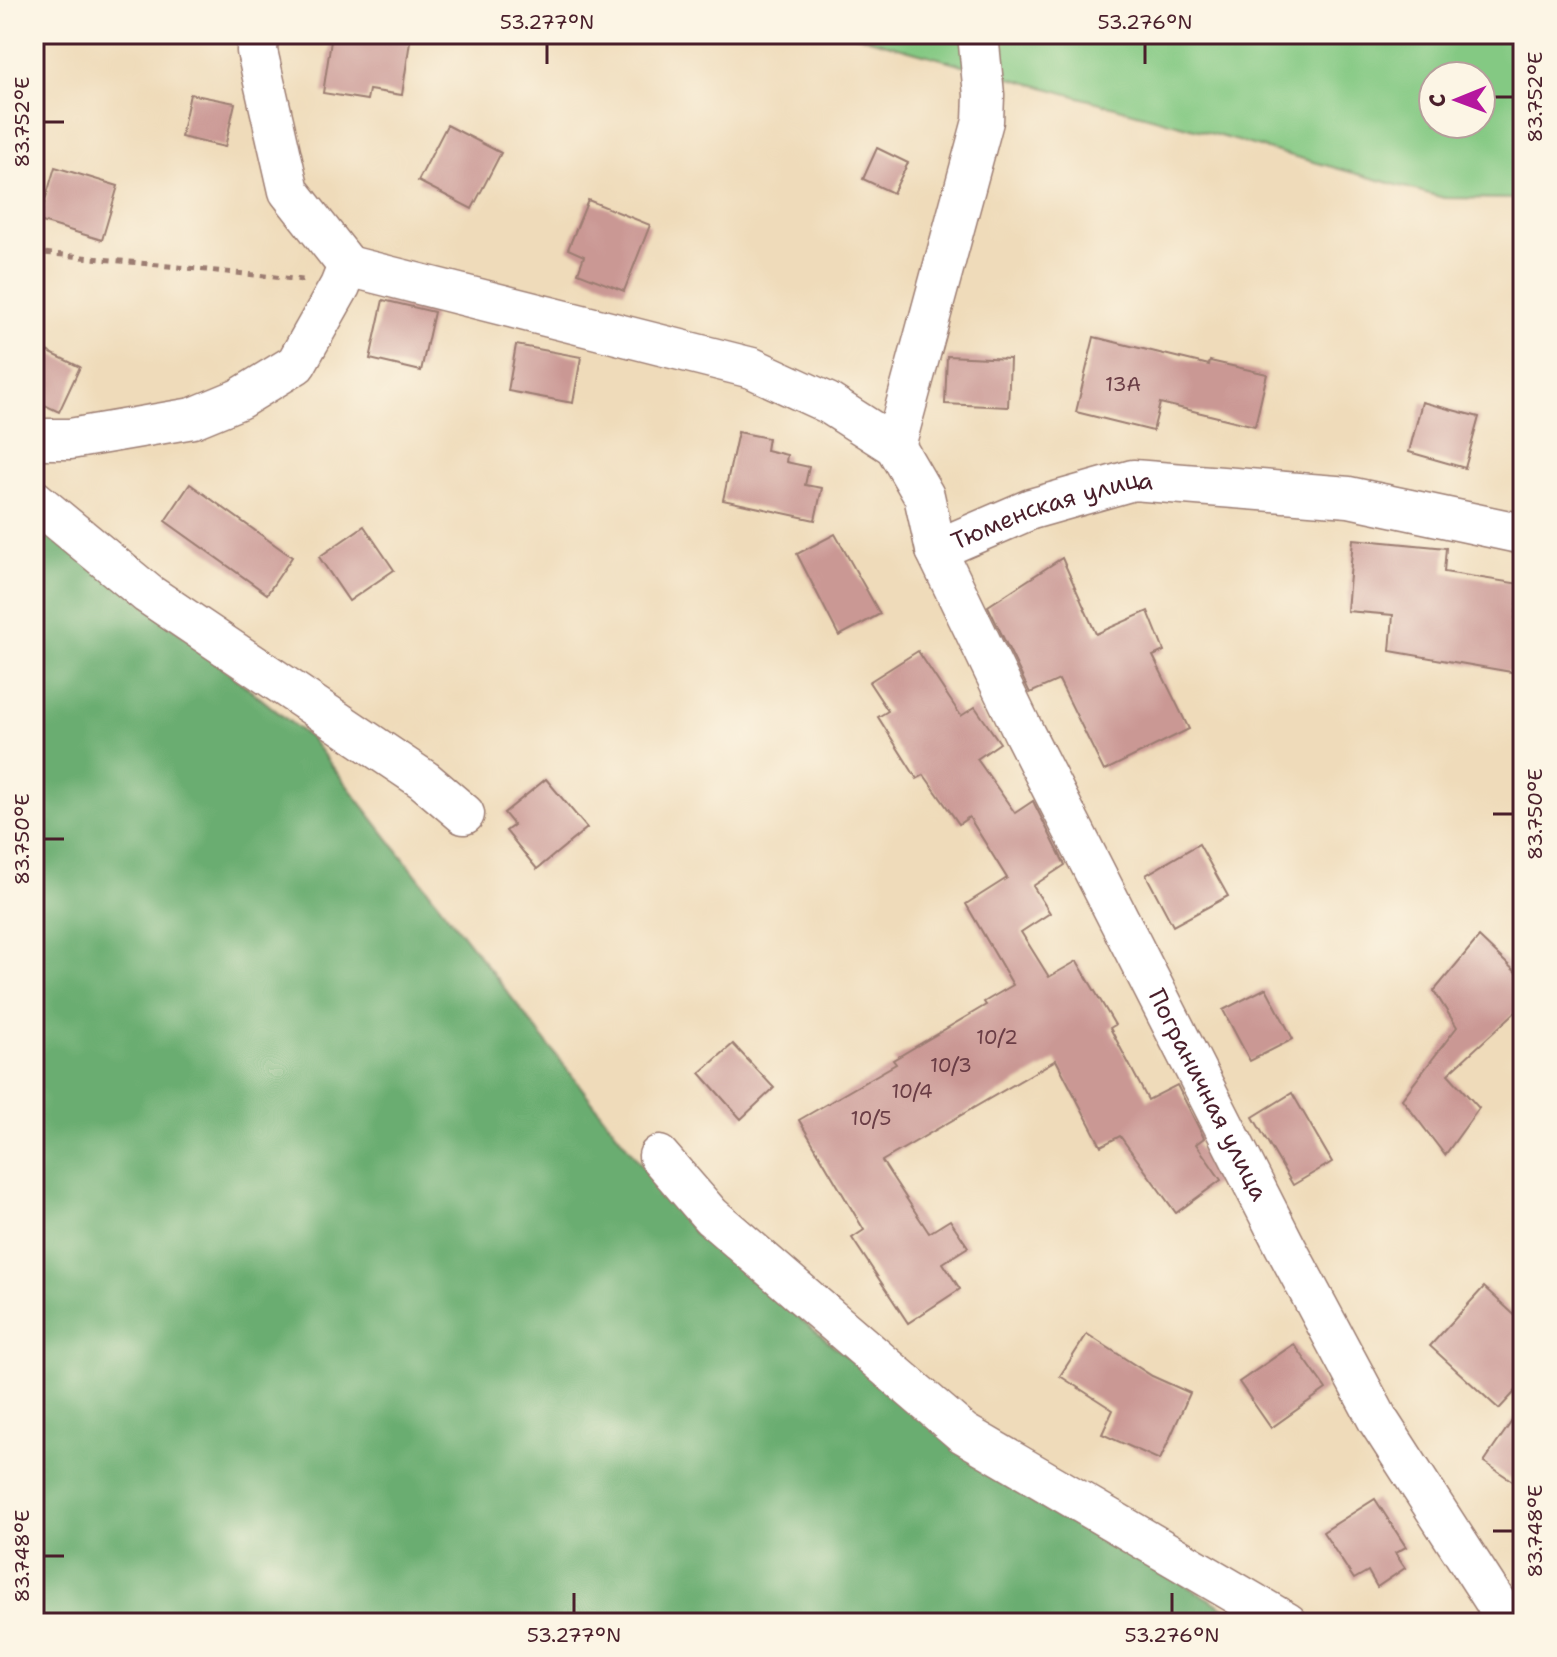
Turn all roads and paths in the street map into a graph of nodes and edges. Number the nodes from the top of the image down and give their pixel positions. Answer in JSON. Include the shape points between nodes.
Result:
{"nodes":[{"id":1,"x":258,"y":34,"type":"edge"},
{"id":2,"x":978,"y":34,"type":"edge"},
{"id":3,"x":34,"y":252,"type":"edge"},
{"id":4,"x":344,"y":276,"type":"junction"},
{"id":5,"x":34,"y":439,"type":"edge"},
{"id":6,"x":895,"y":446,"type":"junction"},
{"id":7,"x":34,"y":500,"type":"edge"},
{"id":8,"x":1523,"y":534,"type":"edge"},
{"id":9,"x":936,"y":550,"type":"junction"},
{"id":10,"x":464,"y":814,"type":"dead end"},
{"id":11,"x":659,"y":1156,"type":"dead end"},
{"id":12,"x":1287,"y":1623,"type":"edge"},
{"id":13,"x":1509,"y":1623,"type":"edge"}],
"edges":[{"from":1,"to":4,"type":"street","via":[[257,51],[289,191]]},
{"from":2,"to":6,"type":"street","via":[[983,121]]},
{"from":3,"to":4,"type":"path","via":[[283,276]]},
{"from":4,"to":5,"type":"street","via":[[296,364],[239,399],[193,418],[70,439]]},
{"from":4,"to":6,"type":"street","name":"Тюменская улица","via":[[752,368],[828,403]]},
{"from":6,"to":9,"type":"street","name":"Тюменская улица","via":[[924,496]]},
{"from":7,"to":10,"type":"street","via":[[148,594],[424,780]]},
{"from":8,"to":9,"type":"street","name":"Тюменская улица","via":[[1349,497],[1133,480],[1031,509]]},
{"from":9,"to":13,"type":"street","name":"Пограничная улица","via":[[1285,1246],[1378,1420]]},
{"from":11,"to":12,"type":"street","via":[[711,1216],[963,1433]]}]}
